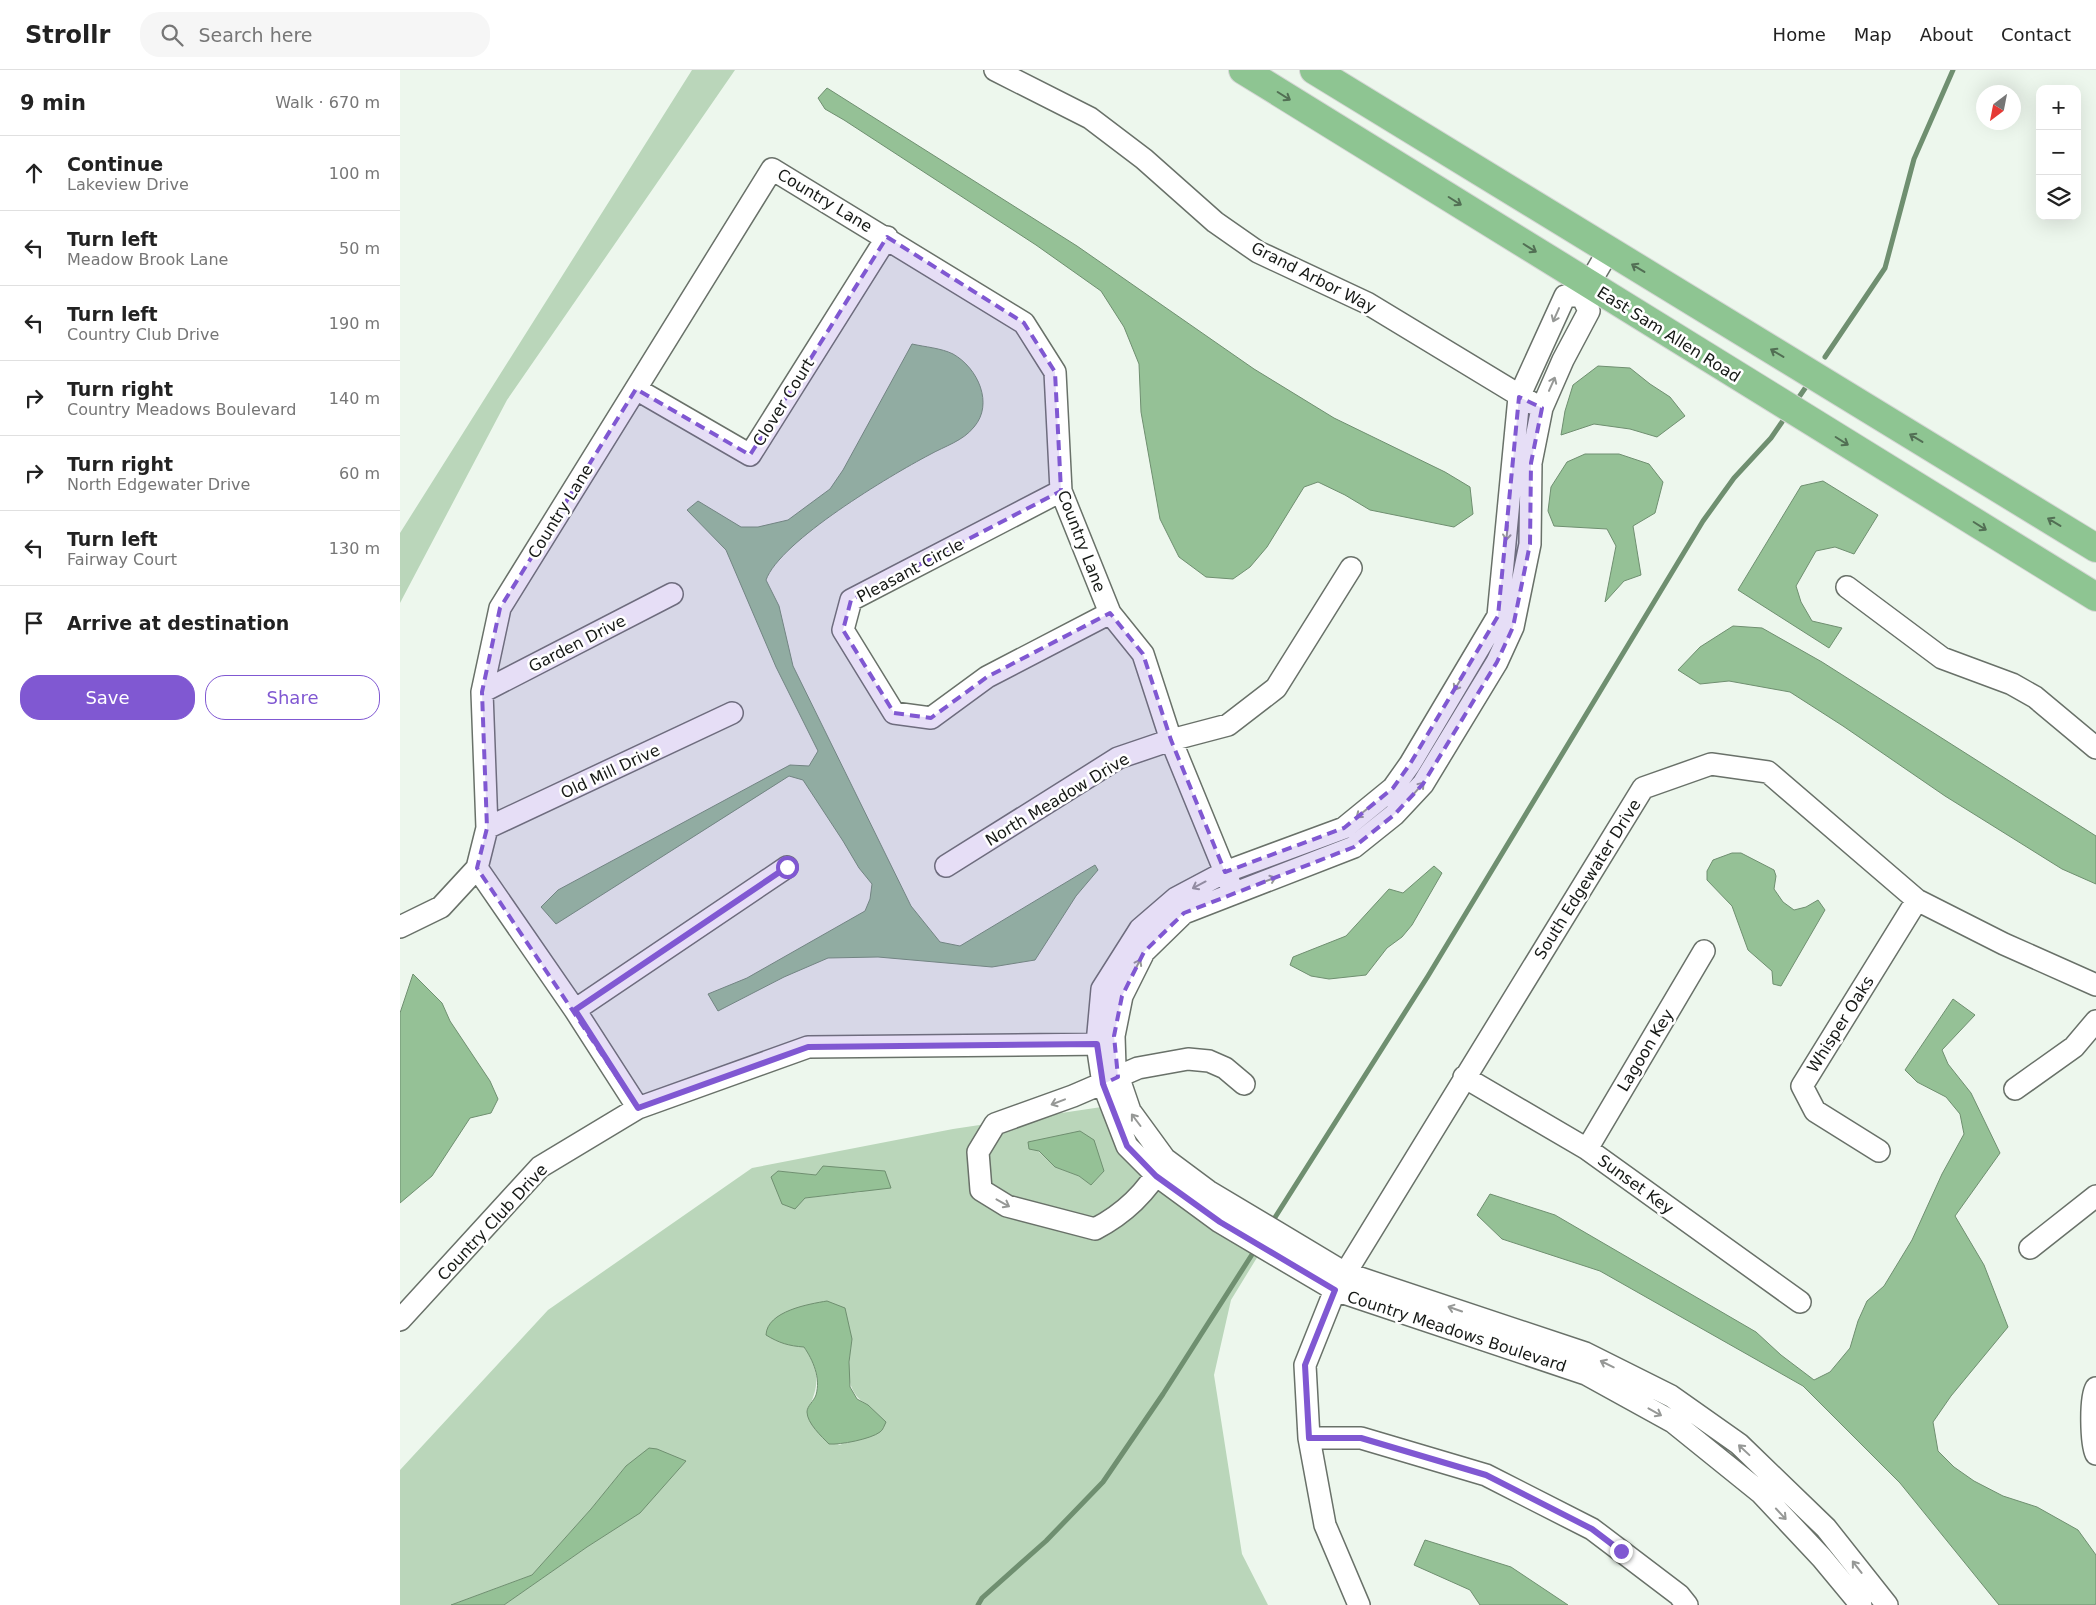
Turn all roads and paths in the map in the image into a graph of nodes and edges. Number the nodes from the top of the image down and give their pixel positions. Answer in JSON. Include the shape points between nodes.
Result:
{"nodes":[{"id":1,"x":995,"y":70,"type":"edge"},
{"id":2,"x":1243,"y":70,"type":"edge"},
{"id":3,"x":1314,"y":70,"type":"edge"},
{"id":4,"x":887,"y":237,"type":"junction"},
{"id":5,"x":1608,"y":250,"type":"junction"},
{"id":6,"x":1585,"y":290,"type":"junction"},
{"id":7,"x":1541,"y":350,"type":"junction"},
{"id":8,"x":1563,"y":360,"type":"junction"},
{"id":9,"x":636,"y":389,"type":"junction"},
{"id":10,"x":1519,"y":397,"type":"junction"},
{"id":11,"x":1542,"y":408,"type":"junction"},
{"id":12,"x":1523,"y":462,"type":"junction"},
{"id":13,"x":1061,"y":491,"type":"junction"},
{"id":14,"x":1521,"y":497,"type":"junction"},
{"id":15,"x":2096,"y":548,"type":"edge"},
{"id":16,"x":1351,"y":568,"type":"dead end"},
{"id":17,"x":1847,"y":587,"type":"dead end"},
{"id":18,"x":672,"y":594,"type":"dead end"},
{"id":19,"x":2096,"y":597,"type":"edge"},
{"id":20,"x":1110,"y":613,"type":"junction"},
{"id":21,"x":482,"y":692,"type":"junction"},
{"id":22,"x":1442,"y":710,"type":"junction"},
{"id":23,"x":732,"y":713,"type":"dead end"},
{"id":24,"x":1460,"y":723,"type":"junction"},
{"id":25,"x":1171,"y":740,"type":"junction"},
{"id":26,"x":2096,"y":748,"type":"edge"},
{"id":27,"x":487,"y":828,"type":"junction"},
{"id":28,"x":946,"y":866,"type":"dead end"},
{"id":29,"x":787,"y":867,"type":"dead end"},
{"id":30,"x":477,"y":868,"type":"junction"},
{"id":31,"x":1225,"y":872,"type":"junction"},
{"id":32,"x":1233,"y":893,"type":"junction"},
{"id":33,"x":1917,"y":900,"type":"junction"},
{"id":34,"x":400,"y":927,"type":"edge"},
{"id":35,"x":1704,"y":951,"type":"dead end"},
{"id":36,"x":2096,"y":985,"type":"edge"},
{"id":37,"x":575,"y":1010,"type":"junction"},
{"id":38,"x":2096,"y":1021,"type":"edge"},
{"id":39,"x":1105,"y":1044,"type":"junction"},
{"id":40,"x":1464,"y":1077,"type":"junction"},
{"id":41,"x":1110,"y":1081,"type":"junction"},
{"id":42,"x":1244,"y":1084,"type":"dead end"},
{"id":43,"x":2015,"y":1089,"type":"dead end"},
{"id":44,"x":638,"y":1108,"type":"junction"},
{"id":45,"x":1586,"y":1149,"type":"junction"},
{"id":46,"x":1879,"y":1151,"type":"dead end"},
{"id":47,"x":1161,"y":1167,"type":"junction"},
{"id":48,"x":2096,"y":1196,"type":"edge"},
{"id":49,"x":2030,"y":1248,"type":"dead end"},
{"id":50,"x":1340,"y":1281,"type":"junction"},
{"id":51,"x":1800,"y":1302,"type":"dead end"},
{"id":52,"x":400,"y":1320,"type":"edge"},
{"id":53,"x":2096,"y":1388,"type":"edge"},
{"id":54,"x":1682,"y":1416,"type":"junction"},
{"id":55,"x":2094,"y":1420,"type":"edge"},
{"id":56,"x":1309,"y":1438,"type":"junction"},
{"id":57,"x":2096,"y":1454,"type":"edge"},
{"id":58,"x":1359,"y":1605,"type":"edge"},
{"id":59,"x":1687,"y":1605,"type":"edge"},
{"id":60,"x":1861,"y":1605,"type":"edge"},
{"id":61,"x":1887,"y":1605,"type":"edge"}],
"edges":[{"from":1,"to":10,"type":"street","name":"Grand Arbor Way","via":[[1090,118],[1144,159],[1215,222],[1258,252],[1367,302]]},
{"from":2,"to":6,"type":"main road","name":"East Sam Allen Road","one_way":true},
{"from":3,"to":5,"type":"main road"},
{"from":4,"to":9,"type":"street","name":"Clover Court","via":[[750,455]]},
{"from":4,"to":9,"type":"street","name":"Country Lane","via":[[772,168]]},
{"from":4,"to":13,"type":"street","name":"Country Lane","via":[[1024,323],[1055,372]]},
{"from":5,"to":6,"type":"street"},
{"from":15,"to":5,"type":"main road","one_way":true},
{"from":6,"to":7,"type":"street","name":"Country Meadows Boulevard","one_way":true,"via":[[1565,296]]},
{"from":6,"to":8,"type":"street","name":"Country Meadows Boulevard","via":[[1589,311]]},
{"from":6,"to":19,"type":"main road","name":"East Sam Allen Road","one_way":true},
{"from":7,"to":8,"type":"street"},
{"from":7,"to":10,"type":"street","name":"Country Meadows Boulevard"},
{"from":11,"to":8,"type":"street","name":"Country Meadows Boulevard","one_way":true},
{"from":9,"to":21,"type":"street","name":"Country Lane","via":[[500,608]]},
{"from":10,"to":11,"type":"street","name":"Grand Arbor Way"},
{"from":10,"to":12,"type":"street","name":"Country Meadows Boulevard"},
{"from":11,"to":12,"type":"street","name":"Country Meadows Boulevard"},
{"from":12,"to":14,"type":"street","name":"Country Meadows Boulevard"},
{"from":13,"to":20,"type":"street","name":"Country Lane"},
{"from":13,"to":20,"type":"street","name":"Pleasant Circle","via":[[851,600],[842,630],[894,713],[931,718],[987,676]]},
{"from":14,"to":22,"type":"street","name":"Country Meadows Boulevard","one_way":true,"via":[[1498,616]]},
{"from":14,"to":24,"type":"street","name":"Country Meadows Boulevard","via":[[1530,544],[1513,627],[1497,662]]},
{"from":16,"to":25,"type":"street","name":"North Meadow Drive","via":[[1276,688],[1228,725]]},
{"from":17,"to":26,"type":"street","via":[[1942,658],[2012,684],[2035,697]]},
{"from":18,"to":21,"type":"street","name":"Garden Drive"},
{"from":20,"to":25,"type":"street","name":"Country Lane","via":[[1143,654]]},
{"from":21,"to":27,"type":"street","name":"Country Lane"},
{"from":22,"to":24,"type":"street"},
{"from":22,"to":31,"type":"street","name":"Country Meadows Boulevard","one_way":true,"via":[[1393,788],[1344,828]]},
{"from":23,"to":27,"type":"street","name":"Old Mill Drive"},
{"from":32,"to":24,"type":"street","name":"Country Meadows Boulevard","one_way":true,"via":[[1354,848],[1423,784]]},
{"from":25,"to":28,"type":"street","name":"North Meadow Drive","via":[[1118,758]]},
{"from":25,"to":31,"type":"street","name":"Country Lane"},
{"from":27,"to":30,"type":"street","name":"Country Lane"},
{"from":29,"to":37,"type":"street"},
{"from":30,"to":34,"type":"street","name":"Country Lane","via":[[441,907]]},
{"from":30,"to":37,"type":"street"},
{"from":31,"to":32,"type":"street","name":"Country Lane"},
{"from":31,"to":39,"type":"street","name":"Country Meadows Boulevard","one_way":true,"via":[[1176,898],[1140,929],[1102,989]]},
{"from":39,"to":32,"type":"street","name":"Country Meadows Boulevard","one_way":true,"via":[[1122,996],[1144,952],[1184,913]]},
{"from":33,"to":36,"type":"street","name":"South Edgewater Drive"},
{"from":33,"to":40,"type":"street","name":"South Edgewater Drive","via":[[1768,772],[1711,764],[1643,788]]},
{"from":33,"to":46,"type":"street","name":"Whisper Oaks","via":[[1802,1086],[1815,1111]]},
{"from":35,"to":45,"type":"street","name":"Lagoon Key"},
{"from":37,"to":44,"type":"street"},
{"from":38,"to":43,"type":"street","via":[[2074,1047]]},
{"from":39,"to":41,"type":"street","name":"Country Meadows Boulevard"},
{"from":39,"to":44,"type":"street","name":"Country Club Drive","via":[[808,1047]]},
{"from":40,"to":45,"type":"street","name":"Sunset Key"},
{"from":40,"to":50,"type":"street","name":"South Edgewater Drive"},
{"from":41,"to":42,"type":"street","via":[[1138,1068],[1188,1060],[1209,1061],[1225,1068]]},
{"from":41,"to":47,"type":"street","name":"Country Meadows Boulevard","via":[[1127,1146]]},
{"from":41,"to":47,"type":"street","one_way":true,"via":[[995,1124],[978,1152],[981,1190],[1007,1206],[1095,1229],[1130,1205]]},
{"from":44,"to":52,"type":"street","name":"Country Club Drive","via":[[540,1166]]},
{"from":45,"to":51,"type":"street","name":"Sunset Key"},
{"from":47,"to":50,"type":"street","name":"Country Meadows Boulevard","via":[[1224,1213]]},
{"from":48,"to":49,"type":"street"},
{"from":50,"to":54,"type":"street","name":"Country Meadows Boulevard","via":[[1585,1353],[1671,1396]]},
{"from":50,"to":56,"type":"street","name":"South Edgewater Drive","via":[[1305,1365]]},
{"from":53,"to":55,"type":"street","via":[[2093,1393]]},
{"from":54,"to":60,"type":"street","name":"Country Meadows Boulevard","one_way":true,"via":[[1761,1493]]},
{"from":61,"to":54,"type":"street","name":"Country Meadows Boulevard","one_way":true,"via":[[1826,1528],[1739,1444]]},
{"from":55,"to":57,"type":"street"},
{"from":56,"to":58,"type":"street","name":"South Edgewater Drive","via":[[1325,1524]]},
{"from":56,"to":59,"type":"street","via":[[1361,1438],[1486,1475],[1592,1529],[1679,1595]]}]}
